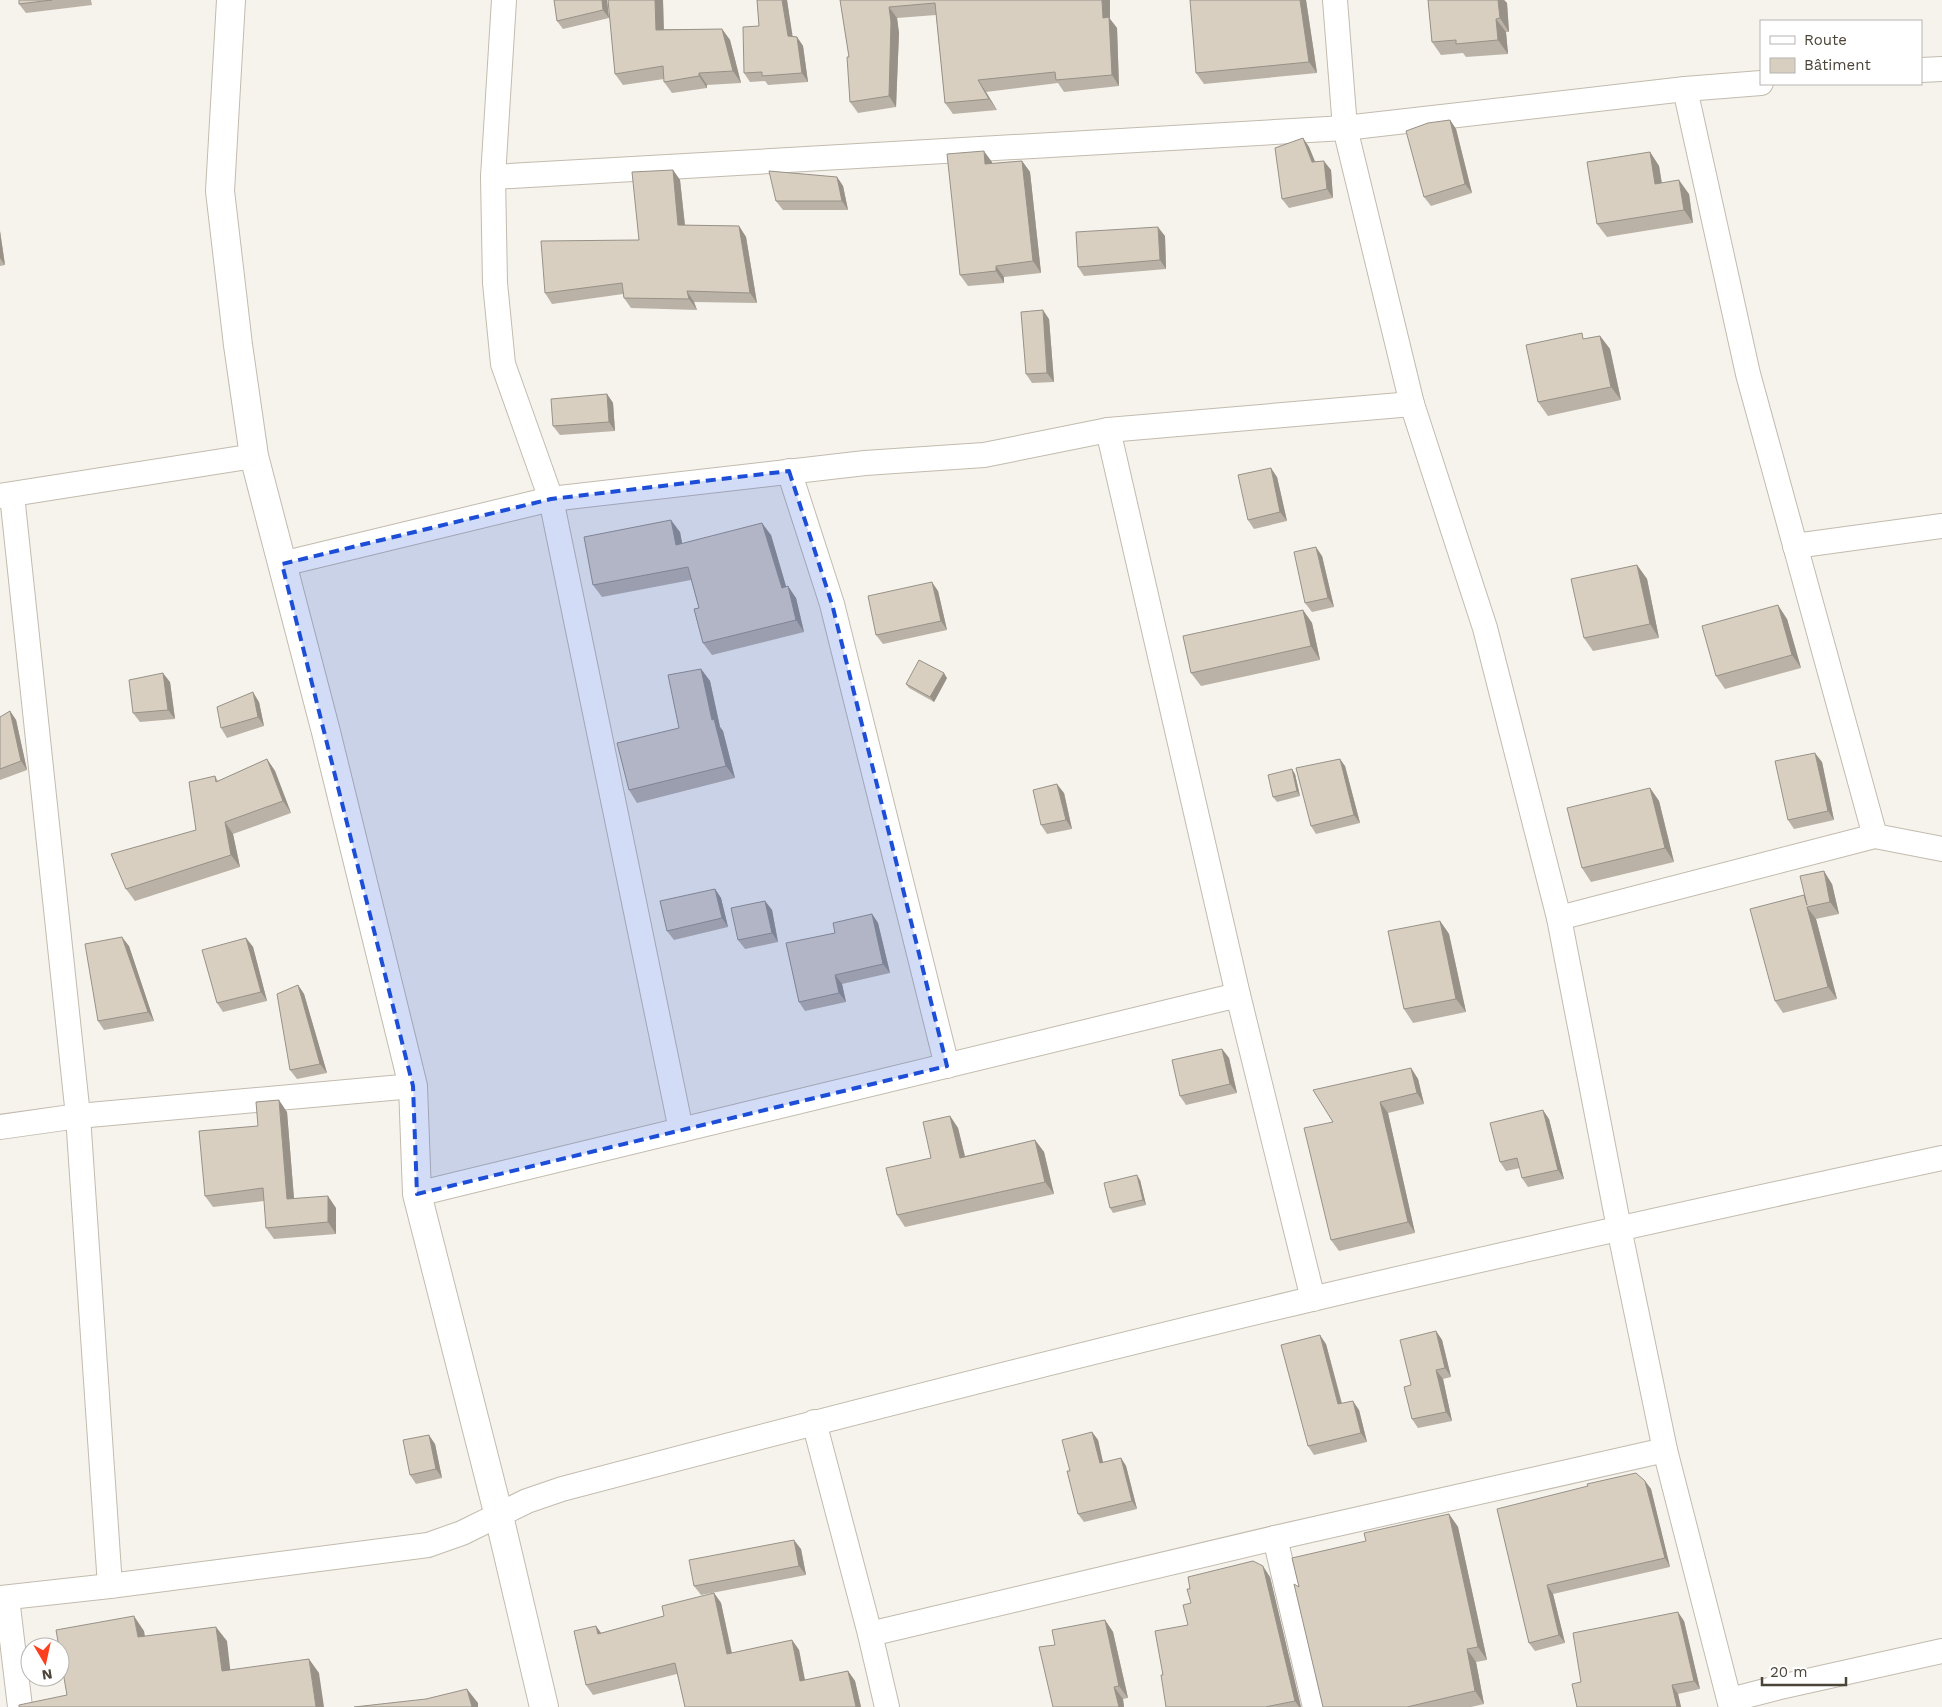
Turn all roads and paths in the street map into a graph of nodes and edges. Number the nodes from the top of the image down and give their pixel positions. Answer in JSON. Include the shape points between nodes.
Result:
{"nodes":[{"id":1,"x":231,"y":0,"type":"edge"},
{"id":2,"x":504,"y":0,"type":"edge"},
{"id":3,"x":1336,"y":0,"type":"edge"},
{"id":4,"x":1942,"y":69,"type":"edge"},
{"id":5,"x":1922,"y":70,"type":"edge"},
{"id":6,"x":1760,"y":83,"type":"edge"},
{"id":7,"x":1685,"y":89,"type":"junction"},
{"id":8,"x":1345,"y":128,"type":"junction"},
{"id":9,"x":492,"y":177,"type":"junction"},
{"id":10,"x":1412,"y":404,"type":"junction"},
{"id":11,"x":1108,"y":430,"type":"junction"},
{"id":12,"x":254,"y":456,"type":"junction"},
{"id":13,"x":789,"y":471,"type":"junction"},
{"id":14,"x":6,"y":496,"type":"edge"},
{"id":15,"x":552,"y":499,"type":"junction"},
{"id":16,"x":1942,"y":526,"type":"edge"},
{"id":17,"x":1795,"y":546,"type":"junction"},
{"id":18,"x":282,"y":564,"type":"junction"},
{"id":19,"x":1875,"y":836,"type":"junction"},
{"id":20,"x":1942,"y":849,"type":"edge"},
{"id":21,"x":1559,"y":918,"type":"junction"},
{"id":22,"x":1238,"y":995,"type":"junction"},
{"id":23,"x":947,"y":1066,"type":"junction"},
{"id":24,"x":413,"y":1086,"type":"junction"},
{"id":25,"x":78,"y":1116,"type":"junction"},
{"id":26,"x":0,"y":1127,"type":"edge"},
{"id":27,"x":681,"y":1130,"type":"junction"},
{"id":28,"x":1942,"y":1158,"type":"edge"},
{"id":29,"x":416,"y":1194,"type":"junction"},
{"id":30,"x":1619,"y":1228,"type":"junction"},
{"id":31,"x":1313,"y":1299,"type":"junction"},
{"id":32,"x":814,"y":1422,"type":"junction"},
{"id":33,"x":1665,"y":1450,"type":"junction"},
{"id":34,"x":499,"y":1516,"type":"junction"},
{"id":35,"x":1275,"y":1538,"type":"junction"},
{"id":36,"x":110,"y":1586,"type":"junction"},
{"id":37,"x":4,"y":1598,"type":"edge"},
{"id":38,"x":870,"y":1634,"type":"junction"},
{"id":39,"x":1942,"y":1651,"type":"edge"},
{"id":40,"x":1730,"y":1704,"type":"edge"},
{"id":41,"x":20,"y":1707,"type":"edge"},
{"id":42,"x":544,"y":1707,"type":"edge"},
{"id":43,"x":887,"y":1707,"type":"edge"},
{"id":44,"x":1315,"y":1707,"type":"edge"}],
"edges":[{"from":1,"to":12,"type":"street","via":[[220,190]]},
{"from":2,"to":9,"type":"street"},
{"from":3,"to":8,"type":"street"},
{"from":4,"to":5,"type":"street"},
{"from":6,"to":7,"type":"street"},
{"from":7,"to":8,"type":"street"},
{"from":7,"to":17,"type":"street","via":[[1748,374]]},
{"from":8,"to":9,"type":"street"},
{"from":8,"to":10,"type":"street"},
{"from":9,"to":15,"type":"street","via":[[495,283],[503,364]]},
{"from":10,"to":11,"type":"street"},
{"from":10,"to":21,"type":"street","via":[[1485,628]]},
{"from":11,"to":13,"type":"street","via":[[984,455]]},
{"from":11,"to":22,"type":"street"},
{"from":12,"to":14,"type":"street"},
{"from":12,"to":18,"type":"street"},
{"from":13,"to":15,"type":"street"},
{"from":13,"to":23,"type":"street","via":[[832,604]]},
{"from":14,"to":25,"type":"street"},
{"from":15,"to":18,"type":"street"},
{"from":15,"to":27,"type":"street"},
{"from":16,"to":17,"type":"street"},
{"from":17,"to":19,"type":"street"},
{"from":18,"to":24,"type":"street"},
{"from":19,"to":20,"type":"street"},
{"from":19,"to":21,"type":"street"},
{"from":21,"to":30,"type":"street"},
{"from":22,"to":23,"type":"street"},
{"from":22,"to":31,"type":"street"},
{"from":23,"to":27,"type":"street"},
{"from":24,"to":25,"type":"street"},
{"from":24,"to":29,"type":"street"},
{"from":25,"to":26,"type":"street"},
{"from":25,"to":36,"type":"street"},
{"from":27,"to":29,"type":"street"},
{"from":28,"to":30,"type":"street"},
{"from":29,"to":34,"type":"street"},
{"from":30,"to":31,"type":"street"},
{"from":30,"to":33,"type":"street"},
{"from":31,"to":32,"type":"street"},
{"from":32,"to":34,"type":"street","via":[[562,1489],[527,1501]]},
{"from":32,"to":38,"type":"street"},
{"from":33,"to":35,"type":"street"},
{"from":33,"to":40,"type":"street"},
{"from":34,"to":36,"type":"street","via":[[428,1546]]},
{"from":34,"to":42,"type":"street"},
{"from":35,"to":38,"type":"street"},
{"from":35,"to":44,"type":"street"},
{"from":36,"to":37,"type":"street"},
{"from":37,"to":41,"type":"street"},
{"from":38,"to":43,"type":"street"},
{"from":39,"to":40,"type":"street","via":[[1780,1686]]}]}
